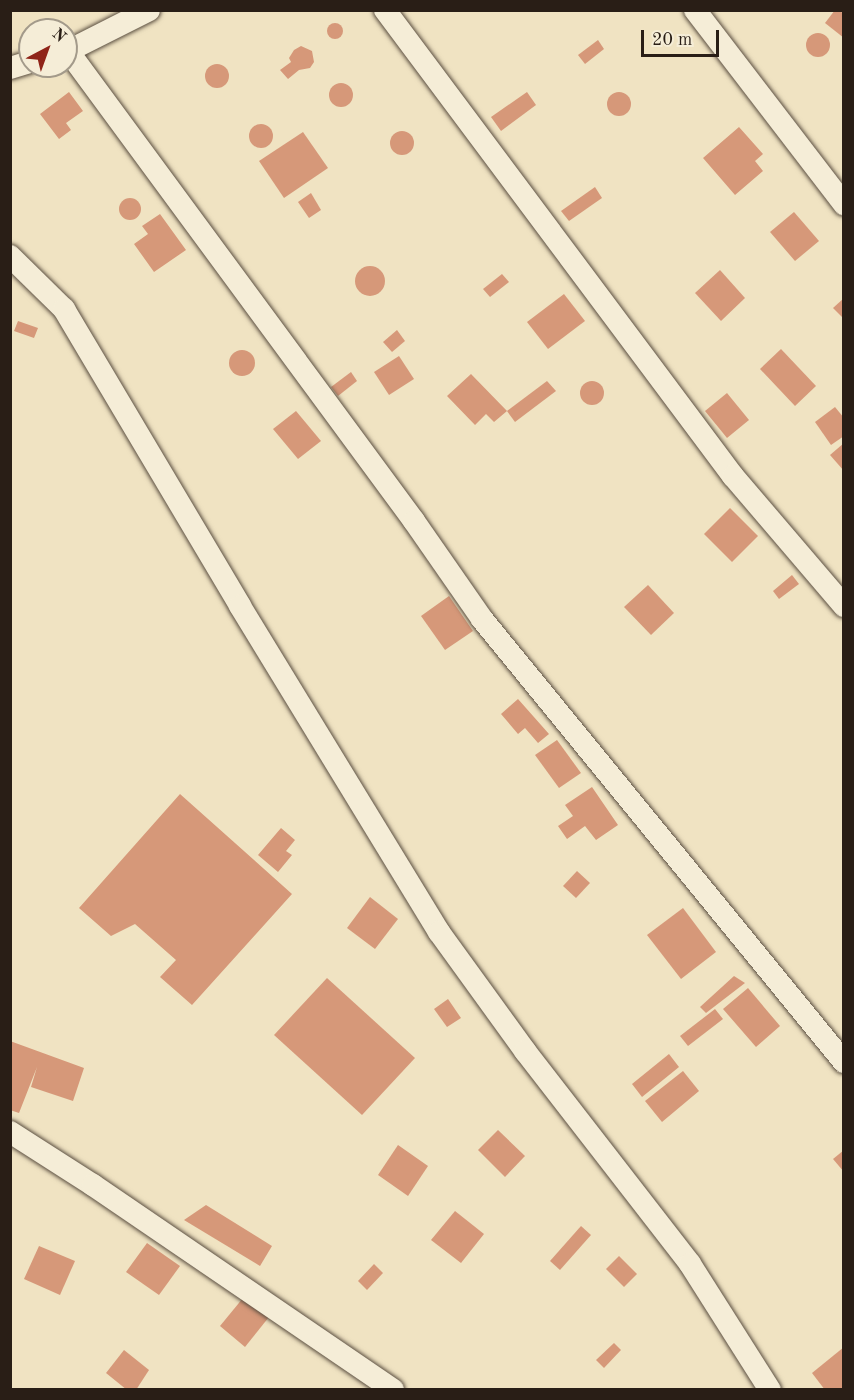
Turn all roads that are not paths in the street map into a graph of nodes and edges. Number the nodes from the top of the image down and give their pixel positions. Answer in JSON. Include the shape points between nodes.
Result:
{"nodes":[{"id":1,"x":149,"y":10,"type":"edge"},
{"id":2,"x":385,"y":10,"type":"edge"},
{"id":3,"x":695,"y":10,"type":"edge"},
{"id":4,"x":78,"y":46,"type":"edge"},
{"id":5,"x":78,"y":67,"type":"edge"},
{"id":6,"x":843,"y":204,"type":"edge"},
{"id":7,"x":10,"y":256,"type":"edge"},
{"id":8,"x":843,"y":606,"type":"edge"},
{"id":9,"x":843,"y":1062,"type":"edge"},
{"id":10,"x":10,"y":1132,"type":"edge"},
{"id":11,"x":393,"y":1389,"type":"edge"},
{"id":12,"x":770,"y":1389,"type":"edge"}],
"edges":[{"from":1,"to":4,"type":"street"},
{"from":2,"to":8,"type":"street","via":[[733,476]]},
{"from":3,"to":6,"type":"street"},
{"from":5,"to":9,"type":"street","via":[[482,619]]},
{"from":7,"to":12,"type":"street","via":[[64,309],[233,596],[439,932],[525,1051],[690,1264]]},
{"from":10,"to":11,"type":"street"}]}
